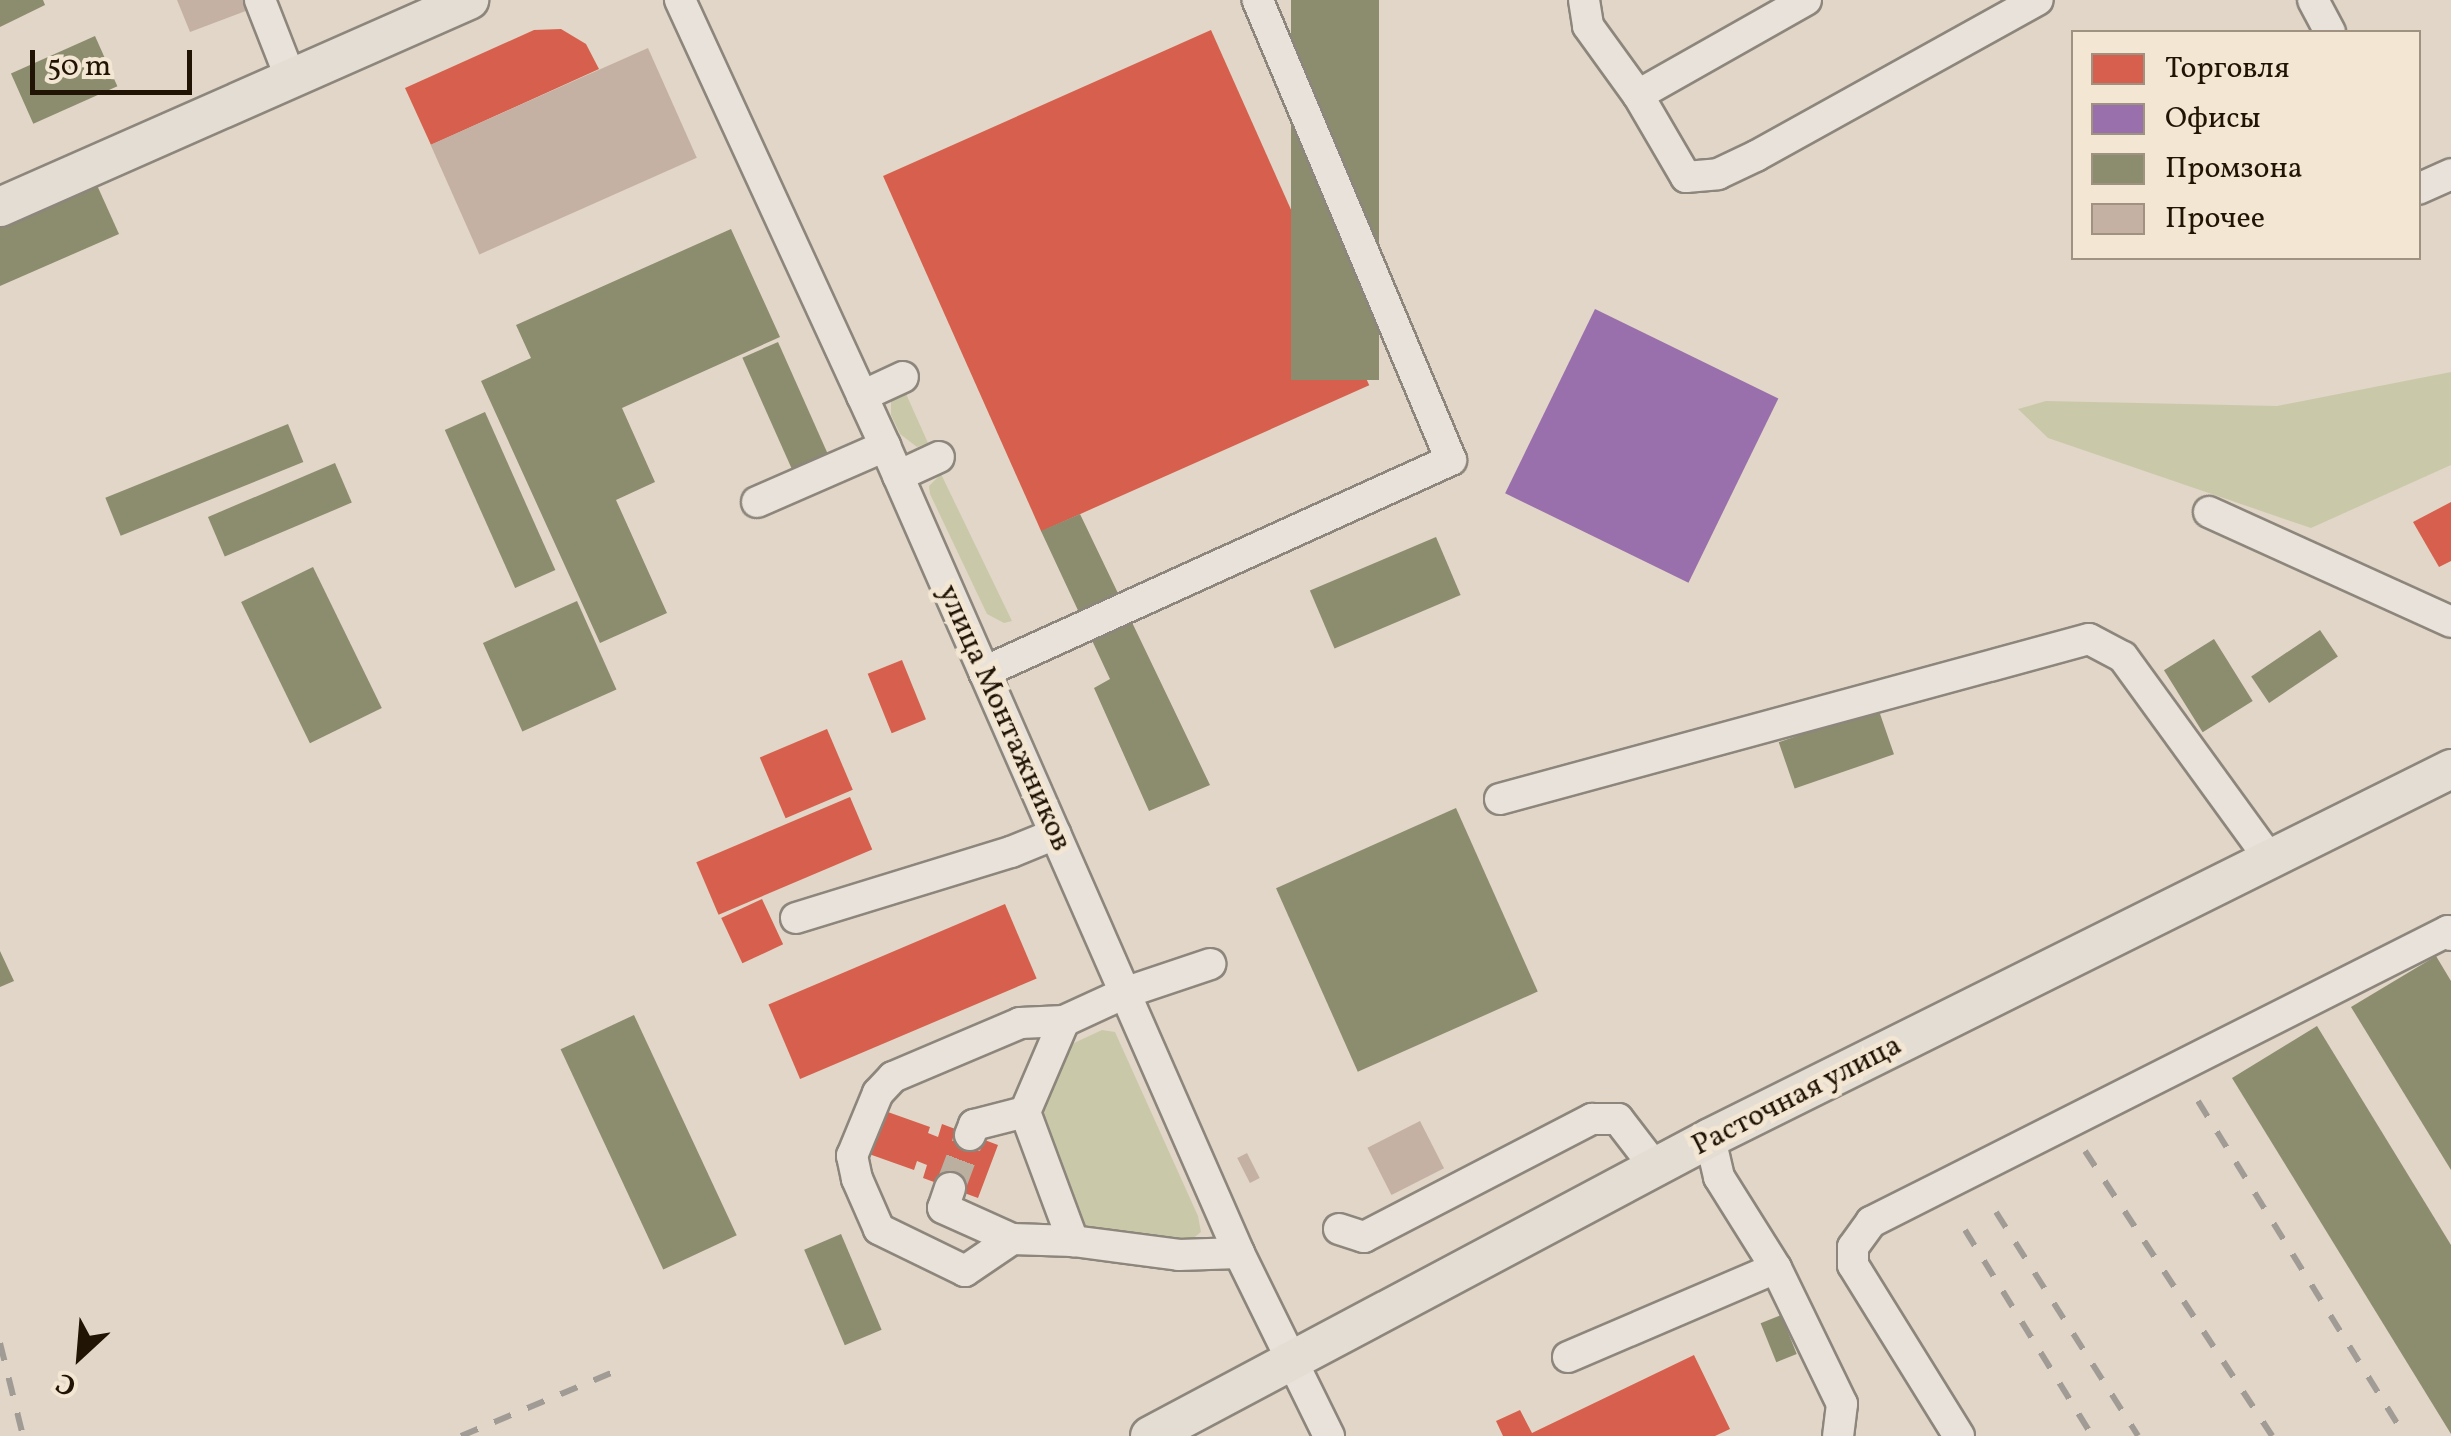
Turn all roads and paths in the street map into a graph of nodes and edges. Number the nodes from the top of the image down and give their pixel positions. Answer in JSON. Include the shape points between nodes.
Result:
{"nodes":[{"id":1,"x":260,"y":0,"type":"edge"},
{"id":2,"x":469,"y":0,"type":"edge"},
{"id":3,"x":680,"y":0,"type":"edge"},
{"id":4,"x":1258,"y":0,"type":"edge"},
{"id":5,"x":1584,"y":0,"type":"edge"},
{"id":6,"x":1806,"y":0,"type":"edge"},
{"id":7,"x":2038,"y":0,"type":"edge"},
{"id":8,"x":2312,"y":0,"type":"edge"},
{"id":9,"x":2329,"y":30,"type":"edge"},
{"id":10,"x":291,"y":79,"type":"junction"},
{"id":11,"x":1638,"y":95,"type":"junction"},
{"id":12,"x":2451,"y":174,"type":"edge"},
{"id":13,"x":2421,"y":188,"type":"edge"},
{"id":14,"x":1,"y":204,"type":"edge"},
{"id":15,"x":903,"y":377,"type":"dead end"},
{"id":16,"x":862,"y":396,"type":"junction"},
{"id":17,"x":885,"y":446,"type":"junction"},
{"id":18,"x":939,"y":457,"type":"dead end"},
{"id":19,"x":898,"y":476,"type":"junction"},
{"id":20,"x":757,"y":502,"type":"dead end"},
{"id":21,"x":2209,"y":512,"type":"dead end"},
{"id":22,"x":2451,"y":622,"type":"edge"},
{"id":23,"x":984,"y":672,"type":"junction"},
{"id":24,"x":2451,"y":769,"type":"edge"},
{"id":25,"x":1500,"y":799,"type":"dead end"},
{"id":26,"x":1055,"y":834,"type":"junction"},
{"id":27,"x":2271,"y":862,"type":"junction"},
{"id":28,"x":796,"y":918,"type":"dead end"},
{"id":29,"x":2451,"y":935,"type":"edge"},
{"id":30,"x":1210,"y":964,"type":"dead end"},
{"id":31,"x":1127,"y":992,"type":"junction"},
{"id":32,"x":1064,"y":1020,"type":"junction"},
{"id":33,"x":1025,"y":1112,"type":"junction"},
{"id":34,"x":970,"y":1134,"type":"dead end"},
{"id":35,"x":1710,"y":1138,"type":"junction"},
{"id":36,"x":1655,"y":1167,"type":"junction"},
{"id":37,"x":950,"y":1188,"type":"dead end"},
{"id":38,"x":1339,"y":1230,"type":"dead end"},
{"id":39,"x":1012,"y":1239,"type":"junction"},
{"id":40,"x":1073,"y":1241,"type":"junction"},
{"id":41,"x":1239,"y":1253,"type":"junction"},
{"id":42,"x":1776,"y":1268,"type":"junction"},
{"id":43,"x":1568,"y":1357,"type":"dead end"},
{"id":44,"x":1292,"y":1361,"type":"junction"},
{"id":45,"x":1146,"y":1435,"type":"edge"},
{"id":46,"x":1329,"y":1436,"type":"edge"},
{"id":47,"x":1838,"y":1436,"type":"edge"},
{"id":48,"x":1959,"y":1436,"type":"edge"}],
"edges":[{"from":1,"to":10,"type":"street"},
{"from":2,"to":10,"type":"main road"},
{"from":3,"to":16,"type":"street","name":"улица Монтажников"},
{"from":4,"to":23,"type":"street","via":[[1451,460]]},
{"from":5,"to":11,"type":"street","via":[[1588,26]]},
{"from":6,"to":11,"type":"street"},
{"from":7,"to":11,"type":"street","via":[[1718,174],[1686,177]]},
{"from":8,"to":9,"type":"street"},
{"from":10,"to":14,"type":"main road"},
{"from":12,"to":13,"type":"street"},
{"from":15,"to":16,"type":"street"},
{"from":16,"to":17,"type":"street","name":"улица Монтажников"},
{"from":17,"to":19,"type":"street","name":"улица Монтажников"},
{"from":17,"to":20,"type":"street"},
{"from":18,"to":19,"type":"street"},
{"from":19,"to":23,"type":"street","name":"улица Монтажников"},
{"from":21,"to":22,"type":"street"},
{"from":23,"to":26,"type":"street","name":"улица Монтажников"},
{"from":24,"to":27,"type":"main road","name":"Расточная улица"},
{"from":25,"to":27,"type":"street","via":[[2089,639],[2122,658]]},
{"from":26,"to":28,"type":"street"},
{"from":26,"to":31,"type":"street","name":"улица Монтажников"},
{"from":27,"to":35,"type":"main road","name":"Расточная улица"},
{"from":29,"to":48,"type":"street","via":[[1871,1222],[1854,1247],[1852,1265]]},
{"from":30,"to":31,"type":"street"},
{"from":31,"to":32,"type":"street"},
{"from":31,"to":41,"type":"street","name":"улица Монтажников"},
{"from":32,"to":33,"type":"street"},
{"from":32,"to":39,"type":"street","via":[[1020,1023],[893,1077],[878,1093],[852,1156],[879,1229],[965,1270]]},
{"from":33,"to":34,"type":"street","via":[[974,1124]]},
{"from":33,"to":40,"type":"street"},
{"from":35,"to":36,"type":"main road","name":"Расточная улица"},
{"from":35,"to":42,"type":"street","via":[[1719,1177]]},
{"from":36,"to":38,"type":"street","via":[[1618,1119],[1592,1119],[1364,1237]]},
{"from":36,"to":44,"type":"main road","name":"Расточная улица"},
{"from":37,"to":39,"type":"street","via":[[944,1208]]},
{"from":39,"to":40,"type":"street"},
{"from":40,"to":41,"type":"street","via":[[1179,1255]]},
{"from":41,"to":44,"type":"street","name":"улица Монтажников"},
{"from":42,"to":43,"type":"street"},
{"from":42,"to":47,"type":"street","via":[[1842,1404]]},
{"from":44,"to":45,"type":"main road","name":"Расточная улица"},
{"from":44,"to":46,"type":"street","name":"улица Монтажников"}]}
